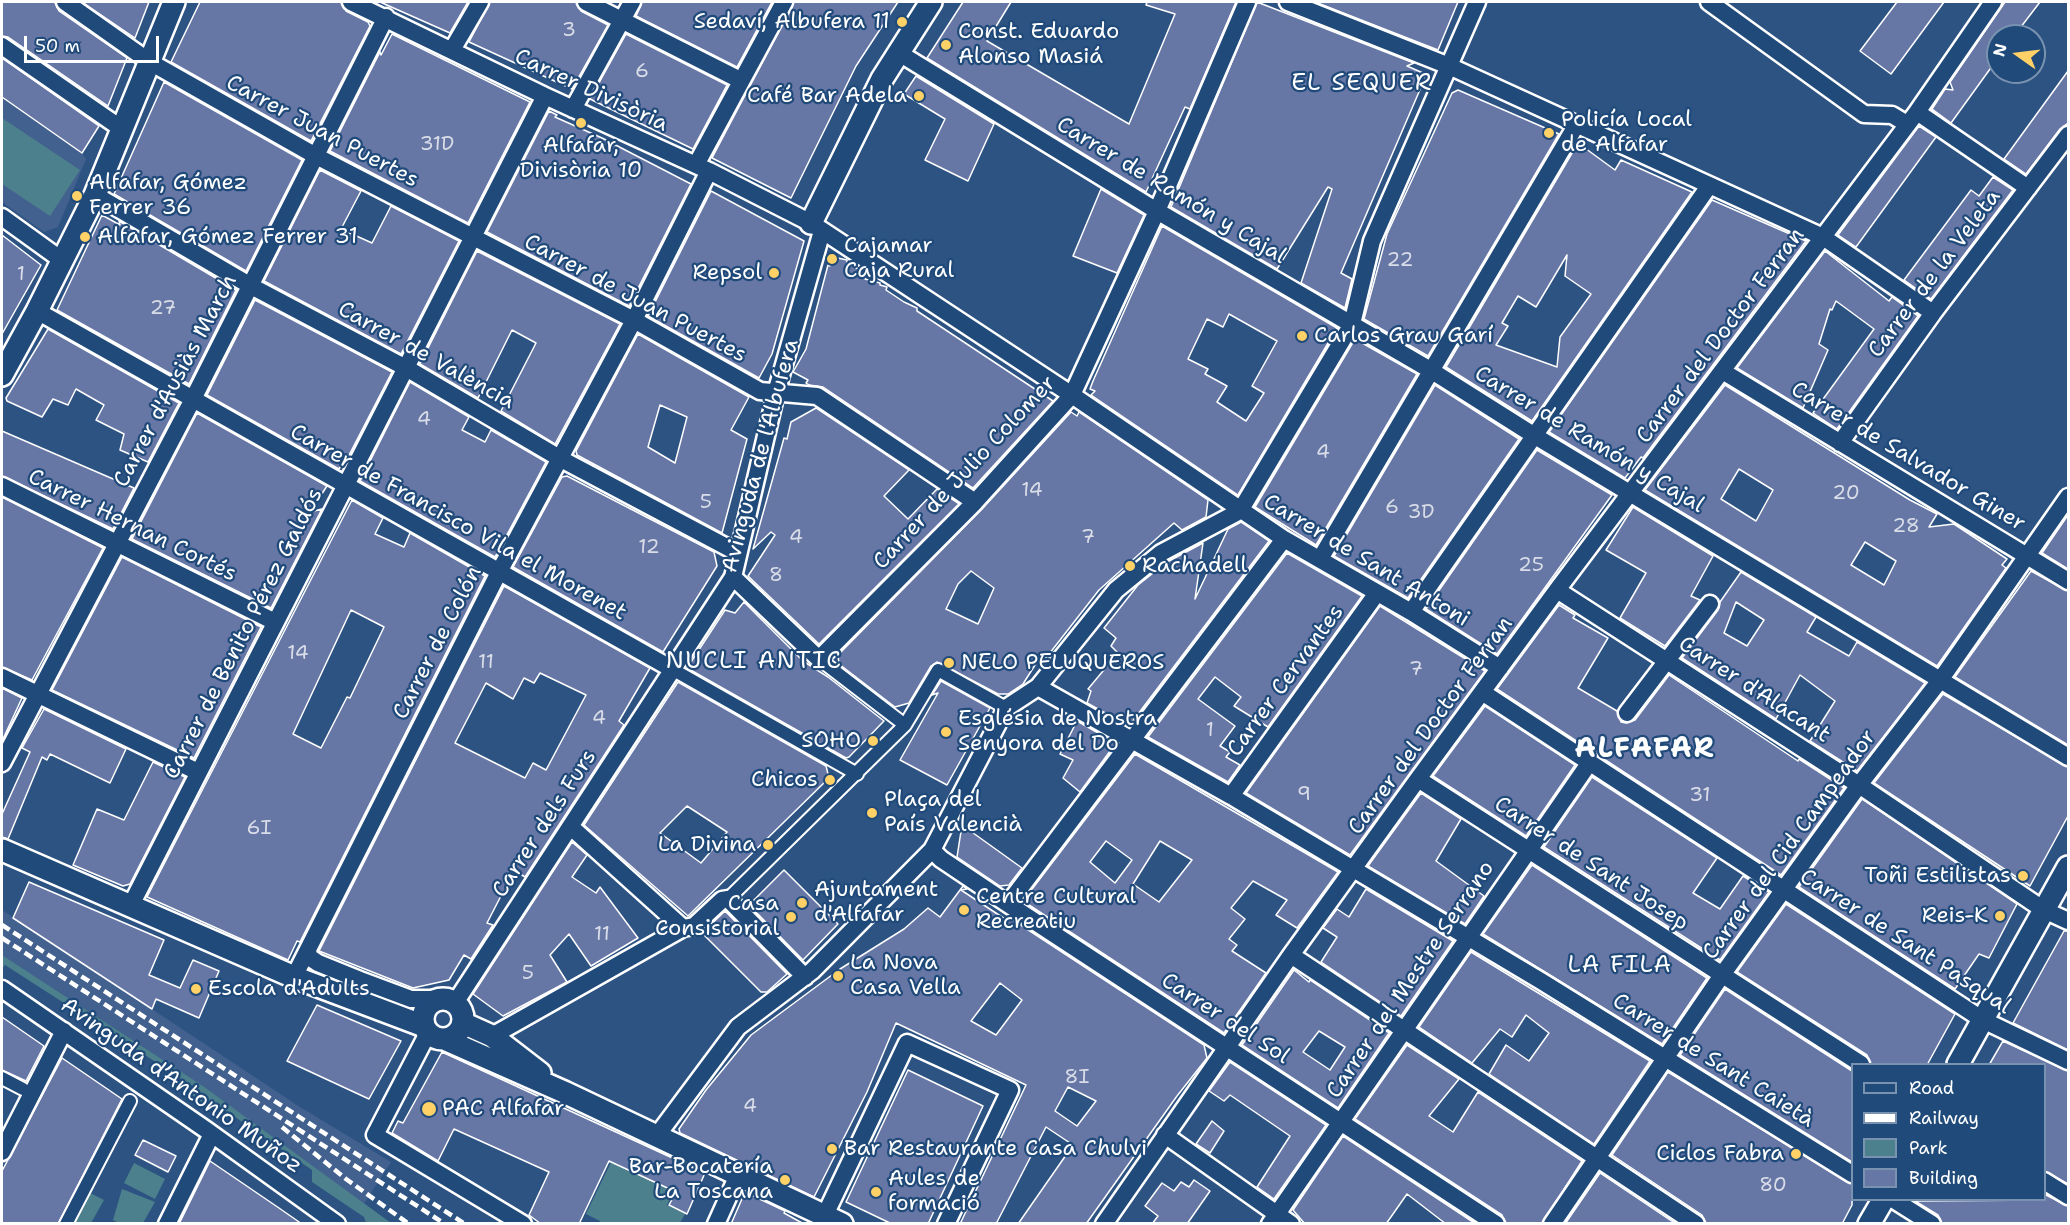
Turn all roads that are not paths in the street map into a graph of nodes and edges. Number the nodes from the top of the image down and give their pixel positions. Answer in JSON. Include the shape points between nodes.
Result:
{"nodes":[{"id":1,"x":65,"y":2,"type":"edge"},
{"id":2,"x":174,"y":2,"type":"edge"},
{"id":3,"x":351,"y":2,"type":"edge"},
{"id":4,"x":480,"y":2,"type":"edge"},
{"id":5,"x":585,"y":2,"type":"edge"},
{"id":6,"x":632,"y":2,"type":"edge"},
{"id":7,"x":784,"y":2,"type":"edge"},
{"id":8,"x":931,"y":2,"type":"edge"},
{"id":9,"x":1247,"y":2,"type":"edge"},
{"id":10,"x":1288,"y":2,"type":"edge"},
{"id":11,"x":1477,"y":2,"type":"edge"},
{"id":12,"x":1709,"y":2,"type":"edge"},
{"id":13,"x":1993,"y":2,"type":"edge"},
{"id":14,"x":386,"y":17,"type":"junction"},
{"id":15,"x":622,"y":20,"type":"junction"},
{"id":16,"x":2,"y":46,"type":"edge"},
{"id":17,"x":452,"y":50,"type":"junction"},
{"id":18,"x":898,"y":53,"type":"junction"},
{"id":19,"x":150,"y":62,"type":"junction"},
{"id":20,"x":1449,"y":66,"type":"junction"},
{"id":21,"x":741,"y":80,"type":"junction"},
{"id":22,"x":545,"y":96,"type":"junction"},
{"id":23,"x":573,"y":109,"type":"junction"},
{"id":24,"x":1912,"y":118,"type":"junction"},
{"id":25,"x":1576,"y":124,"type":"junction"},
{"id":26,"x":122,"y":129,"type":"junction"},
{"id":27,"x":2068,"y":135,"type":"edge"},
{"id":28,"x":316,"y":156,"type":"junction"},
{"id":29,"x":703,"y":168,"type":"junction"},
{"id":30,"x":1709,"y":186,"type":"junction"},
{"id":31,"x":2028,"y":188,"type":"junction"},
{"id":32,"x":95,"y":195,"type":"junction"},
{"id":33,"x":1157,"y":211,"type":"junction"},
{"id":34,"x":2,"y":218,"type":"edge"},
{"id":35,"x":816,"y":227,"type":"junction"},
{"id":36,"x":1823,"y":237,"type":"junction"},
{"id":37,"x":474,"y":238,"type":"junction"},
{"id":38,"x":63,"y":261,"type":"junction"},
{"id":39,"x":251,"y":285,"type":"junction"},
{"id":40,"x":37,"y":311,"type":"junction"},
{"id":41,"x":1933,"y":313,"type":"junction"},
{"id":42,"x":634,"y":320,"type":"junction"},
{"id":43,"x":1352,"y":324,"type":"junction"},
{"id":44,"x":408,"y":369,"type":"junction"},
{"id":45,"x":1432,"y":371,"type":"junction"},
{"id":46,"x":1724,"y":372,"type":"junction"},
{"id":47,"x":2,"y":374,"type":"edge"},
{"id":48,"x":776,"y":393,"type":"junction"},
{"id":49,"x":1072,"y":395,"type":"junction"},
{"id":50,"x":193,"y":399,"type":"junction"},
{"id":51,"x":1536,"y":436,"type":"junction"},
{"id":52,"x":1840,"y":442,"type":"junction"},
{"id":53,"x":561,"y":459,"type":"junction"},
{"id":54,"x":2,"y":486,"type":"edge"},
{"id":55,"x":345,"y":486,"type":"junction"},
{"id":56,"x":1632,"y":493,"type":"junction"},
{"id":57,"x":2068,"y":496,"type":"edge"},
{"id":58,"x":975,"y":502,"type":"junction"},
{"id":59,"x":1240,"y":511,"type":"junction"},
{"id":60,"x":1284,"y":539,"type":"junction"},
{"id":61,"x":116,"y":545,"type":"junction"},
{"id":62,"x":738,"y":553,"type":"junction"},
{"id":63,"x":2028,"y":555,"type":"junction"},
{"id":64,"x":1320,"y":559,"type":"junction"},
{"id":65,"x":499,"y":572,"type":"junction"},
{"id":66,"x":733,"y":577,"type":"junction"},
{"id":67,"x":2068,"y":581,"type":"edge"},
{"id":68,"x":1557,"y":590,"type":"junction"},
{"id":69,"x":1377,"y":593,"type":"junction"},
{"id":70,"x":1710,"y":604,"type":"dead end"},
{"id":71,"x":1411,"y":612,"type":"junction"},
{"id":72,"x":275,"y":622,"type":"junction"},
{"id":73,"x":819,"y":659,"type":"junction"},
{"id":74,"x":1666,"y":660,"type":"junction"},
{"id":75,"x":1500,"y":668,"type":"junction"},
{"id":76,"x":672,"y":669,"type":"junction"},
{"id":77,"x":2,"y":677,"type":"edge"},
{"id":78,"x":1941,"y":679,"type":"junction"},
{"id":79,"x":1038,"y":687,"type":"junction"},
{"id":80,"x":1482,"y":692,"type":"junction"},
{"id":81,"x":38,"y":694,"type":"junction"},
{"id":82,"x":1006,"y":708,"type":"junction"},
{"id":83,"x":1627,"y":713,"type":"dead end"},
{"id":84,"x":905,"y":725,"type":"junction"},
{"id":85,"x":1132,"y":738,"type":"junction"},
{"id":86,"x":2068,"y":757,"type":"edge"},
{"id":87,"x":1590,"y":762,"type":"junction"},
{"id":88,"x":2,"y":763,"type":"edge"},
{"id":89,"x":198,"y":772,"type":"junction"},
{"id":90,"x":857,"y":774,"type":"junction"},
{"id":91,"x":1419,"y":779,"type":"junction"},
{"id":92,"x":1859,"y":785,"type":"junction"},
{"id":93,"x":1231,"y":796,"type":"junction"},
{"id":94,"x":571,"y":827,"type":"junction"},
{"id":95,"x":1528,"y":849,"type":"junction"},
{"id":96,"x":2,"y":850,"type":"edge"},
{"id":97,"x":932,"y":850,"type":"junction"},
{"id":98,"x":2068,"y":867,"type":"edge"},
{"id":99,"x":1354,"y":869,"type":"junction"},
{"id":100,"x":1784,"y":891,"type":"junction"},
{"id":101,"x":728,"y":899,"type":"junction"},
{"id":102,"x":1008,"y":904,"type":"junction"},
{"id":103,"x":131,"y":905,"type":"junction"},
{"id":104,"x":2044,"y":910,"type":"junction"},
{"id":105,"x":2068,"y":921,"type":"edge"},
{"id":106,"x":683,"y":928,"type":"junction"},
{"id":107,"x":1466,"y":938,"type":"junction"},
{"id":108,"x":308,"y":950,"type":"junction"},
{"id":109,"x":1291,"y":955,"type":"junction"},
{"id":110,"x":1722,"y":975,"type":"junction"},
{"id":111,"x":294,"y":977,"type":"junction"},
{"id":112,"x":805,"y":977,"type":"junction"},
{"id":113,"x":2,"y":989,"type":"edge"},
{"id":114,"x":446,"y":1001,"type":"junction"},
{"id":115,"x":1983,"y":1020,"type":"junction"},
{"id":116,"x":463,"y":1023,"type":"junction"},
{"id":117,"x":64,"y":1031,"type":"junction"},
{"id":118,"x":432,"y":1032,"type":"junction"},
{"id":119,"x":1403,"y":1032,"type":"junction"},
{"id":120,"x":492,"y":1036,"type":"junction"},
{"id":121,"x":1227,"y":1047,"type":"junction"},
{"id":122,"x":1667,"y":1059,"type":"junction"},
{"id":123,"x":2068,"y":1061,"type":"edge"},
{"id":124,"x":1858,"y":1063,"type":"edge"},
{"id":125,"x":1959,"y":1063,"type":"edge"},
{"id":126,"x":2,"y":1077,"type":"edge"},
{"id":127,"x":23,"y":1089,"type":"dead end"},
{"id":128,"x":564,"y":1092,"type":"junction"},
{"id":129,"x":130,"y":1101,"type":"dead end"},
{"id":130,"x":1341,"y":1122,"type":"junction"},
{"id":131,"x":212,"y":1134,"type":"junction"},
{"id":132,"x":1165,"y":1135,"type":"junction"},
{"id":133,"x":656,"y":1137,"type":"junction"},
{"id":134,"x":2,"y":1152,"type":"edge"},
{"id":135,"x":1598,"y":1158,"type":"junction"},
{"id":136,"x":1851,"y":1173,"type":"edge"},
{"id":137,"x":738,"y":1175,"type":"junction"},
{"id":138,"x":2046,"y":1182,"type":"edge"},
{"id":139,"x":2068,"y":1196,"type":"edge"},
{"id":140,"x":1881,"y":1201,"type":"edge"},
{"id":141,"x":1896,"y":1201,"type":"edge"},
{"id":142,"x":834,"y":1219,"type":"edge"},
{"id":143,"x":1274,"y":1219,"type":"edge"},
{"id":144,"x":336,"y":1222,"type":"edge"},
{"id":145,"x":66,"y":1224,"type":"edge"},
{"id":146,"x":167,"y":1224,"type":"edge"},
{"id":147,"x":523,"y":1224,"type":"edge"},
{"id":148,"x":716,"y":1224,"type":"edge"},
{"id":149,"x":946,"y":1224,"type":"edge"},
{"id":150,"x":1104,"y":1224,"type":"edge"},
{"id":151,"x":1291,"y":1224,"type":"edge"},
{"id":152,"x":1496,"y":1224,"type":"edge"},
{"id":153,"x":1552,"y":1224,"type":"edge"},
{"id":154,"x":1696,"y":1224,"type":"edge"},
{"id":155,"x":1869,"y":1224,"type":"edge"},
{"id":156,"x":1932,"y":1224,"type":"edge"}],
"edges":[{"from":1,"to":19,"type":"street","name":"Carrer Juan Puertes"},
{"from":2,"to":19,"type":"street"},
{"from":3,"to":14,"type":"street","name":"Carrer Divisòria"},
{"from":4,"to":17,"type":"street"},
{"from":5,"to":15,"type":"street"},
{"from":6,"to":15,"type":"street"},
{"from":7,"to":21,"type":"street","name":"Carrer de Colón"},
{"from":8,"to":18,"type":"street","name":"Avinguda de l'Albufera"},
{"from":9,"to":33,"type":"street","name":"Carrer de Julio Colomer"},
{"from":10,"to":20,"type":"street"},
{"from":11,"to":20,"type":"street"},
{"from":12,"to":24,"type":"street","via":[[1864,114]]},
{"from":13,"to":24,"type":"street","name":"Carrer del Doctor Ferran"},
{"from":14,"to":17,"type":"street","name":"Carrer Divisòria"},
{"from":14,"to":28,"type":"street","name":"Carrer d'Ausiàs March"},
{"from":15,"to":21,"type":"street"},
{"from":15,"to":23,"type":"street"},
{"from":16,"to":26,"type":"street"},
{"from":17,"to":22,"type":"street","name":"Carrer Divisòria"},
{"from":18,"to":33,"type":"street","name":"Carrer de Ramón y Cajal"},
{"from":18,"to":35,"type":"street","name":"Avinguda de l'Albufera","via":[[882,79]]},
{"from":19,"to":26,"type":"street"},
{"from":19,"to":28,"type":"street","name":"Carrer Juan Puertes"},
{"from":20,"to":25,"type":"street"},
{"from":20,"to":43,"type":"street","via":[[1372,242]]},
{"from":21,"to":29,"type":"street","name":"Carrer de Colón"},
{"from":22,"to":23,"type":"street","name":"Carrer Divisòria"},
{"from":22,"to":37,"type":"street","name":"Carrer de Benito Pérez Galdós"},
{"from":23,"to":29,"type":"street","name":"Carrer Divisòria"},
{"from":24,"to":31,"type":"street"},
{"from":24,"to":36,"type":"street","name":"Carrer del Doctor Ferran"},
{"from":25,"to":30,"type":"street"},
{"from":25,"to":45,"type":"street"},
{"from":26,"to":32,"type":"street"},
{"from":27,"to":31,"type":"street","name":"Carrer de la Veleta"},
{"from":28,"to":37,"type":"street","name":"Carrer Juan Puertes"},
{"from":28,"to":39,"type":"street","name":"Carrer d'Ausiàs March"},
{"from":29,"to":35,"type":"street","name":"Carrer Divisòria"},
{"from":29,"to":42,"type":"street","name":"Carrer de Colón"},
{"from":30,"to":36,"type":"street"},
{"from":30,"to":51,"type":"street"},
{"from":31,"to":41,"type":"street","name":"Carrer de la Veleta"},
{"from":32,"to":38,"type":"street"},
{"from":32,"to":39,"type":"street","name":"Carrer de València"},
{"from":33,"to":43,"type":"street","name":"Carrer de Ramón y Cajal"},
{"from":33,"to":49,"type":"street","name":"Carrer de Julio Colomer"},
{"from":34,"to":38,"type":"street"},
{"from":35,"to":48,"type":"street","name":"Avinguda de l'Albufera"},
{"from":35,"to":49,"type":"street","name":"Carrer Divisòria"},
{"from":36,"to":41,"type":"street"},
{"from":36,"to":46,"type":"street","name":"Carrer del Doctor Ferran"},
{"from":37,"to":42,"type":"street","name":"Carrer de Juan Puertes"},
{"from":37,"to":44,"type":"street","name":"Carrer de Benito Pérez Galdós"},
{"from":38,"to":40,"type":"street"},
{"from":39,"to":44,"type":"street","name":"Carrer de València"},
{"from":39,"to":50,"type":"street","name":"Carrer d'Ausiàs March"},
{"from":40,"to":47,"type":"street"},
{"from":40,"to":50,"type":"street","name":"Carrer de Francisco Vila el Morenet"},
{"from":41,"to":52,"type":"street","name":"Carrer de la Veleta"},
{"from":42,"to":48,"type":"street","name":"Carrer de Juan Puertes","via":[[760,391]]},
{"from":42,"to":53,"type":"street","name":"Carrer de Colón"},
{"from":43,"to":45,"type":"street","name":"Carrer de Ramón y Cajal"},
{"from":43,"to":59,"type":"street"},
{"from":44,"to":53,"type":"street","name":"Carrer de València"},
{"from":44,"to":55,"type":"street","name":"Carrer de Benito Pérez Galdós"},
{"from":45,"to":51,"type":"street","name":"Carrer de Ramón y Cajal"},
{"from":45,"to":64,"type":"street"},
{"from":46,"to":52,"type":"street","name":"Carrer de Salvador Giner"},
{"from":46,"to":56,"type":"street","name":"Carrer del Doctor Ferran"},
{"from":48,"to":58,"type":"street","via":[[817,396]]},
{"from":48,"to":62,"type":"street","name":"Avinguda de l'Albufera"},
{"from":49,"to":58,"type":"street","name":"Carrer de Julio Colomer"},
{"from":49,"to":59,"type":"street","name":"Carrer de Sant Antoni"},
{"from":50,"to":55,"type":"street","name":"Carrer de Francisco Vila el Morenet"},
{"from":50,"to":61,"type":"street","name":"Carrer d'Ausiàs March"},
{"from":51,"to":56,"type":"street","name":"Carrer de Ramón y Cajal"},
{"from":51,"to":71,"type":"street"},
{"from":52,"to":63,"type":"street","name":"Carrer de Salvador Giner"},
{"from":53,"to":62,"type":"street","name":"Carrer de València"},
{"from":53,"to":65,"type":"street","name":"Carrer de Colón"},
{"from":54,"to":61,"type":"street","name":"Carrer Hernan Cortés"},
{"from":55,"to":65,"type":"street","name":"Carrer de Francisco Vila el Morenet"},
{"from":55,"to":72,"type":"street","name":"Carrer de Benito Pérez Galdós"},
{"from":56,"to":68,"type":"street","name":"Carrer del Doctor Ferran"},
{"from":56,"to":78,"type":"street","name":"Carrer de Ramón y Cajal"},
{"from":57,"to":63,"type":"street","name":"Carrer del Cid Campeador"},
{"from":58,"to":73,"type":"street","name":"Carrer de Julio Colomer"},
{"from":59,"to":60,"type":"street","name":"Carrer de Sant Antoni"},
{"from":59,"to":79,"type":"street","via":[[1161,553],[1116,590]]},
{"from":60,"to":64,"type":"street","name":"Carrer de Sant Antoni"},
{"from":60,"to":85,"type":"street"},
{"from":61,"to":72,"type":"street","name":"Carrer Hernan Cortés"},
{"from":61,"to":81,"type":"street","name":"Carrer d'Ausiàs March"},
{"from":62,"to":66,"type":"street","name":"Avinguda de l'Albufera"},
{"from":63,"to":67,"type":"street","name":"Carrer de Salvador Giner"},
{"from":63,"to":78,"type":"street","name":"Carrer del Cid Campeador"},
{"from":64,"to":69,"type":"street","name":"Carrer de Sant Antoni"},
{"from":65,"to":76,"type":"street","name":"Carrer de Francisco Vila el Morenet"},
{"from":65,"to":108,"type":"street","name":"Carrer de Colón"},
{"from":66,"to":73,"type":"street"},
{"from":66,"to":76,"type":"street","name":"Avinguda de l'Albufera"},
{"from":68,"to":74,"type":"street","name":"Carrer d'Alacant"},
{"from":68,"to":75,"type":"street","name":"Carrer del Doctor Ferran"},
{"from":69,"to":71,"type":"street","name":"Carrer de Sant Antoni"},
{"from":69,"to":93,"type":"street","name":"Carrer Cervantes"},
{"from":70,"to":74,"type":"street"},
{"from":71,"to":75,"type":"street","name":"Carrer de Sant Antoni"},
{"from":72,"to":89,"type":"street","name":"Carrer de Benito Pérez Galdós"},
{"from":73,"to":84,"type":"street"},
{"from":74,"to":83,"type":"street"},
{"from":74,"to":92,"type":"street","name":"Carrer d'Alacant"},
{"from":75,"to":80,"type":"street","name":"Carrer del Doctor Ferran"},
{"from":76,"to":90,"type":"street","name":"Carrer de Francisco Vila el Morenet"},
{"from":76,"to":94,"type":"street","name":"Carrer dels Furs"},
{"from":77,"to":81,"type":"street"},
{"from":78,"to":86,"type":"street","name":"Carrer de Ramón y Cajal"},
{"from":78,"to":92,"type":"street","name":"Carrer del Cid Campeador"},
{"from":79,"to":82,"type":"street"},
{"from":79,"to":85,"type":"street","name":"Carrer de Sant Caietà"},
{"from":80,"to":87,"type":"street","name":"Carrer de Sant Pasqual"},
{"from":80,"to":91,"type":"street","name":"Carrer del Doctor Ferran"},
{"from":81,"to":88,"type":"street","name":"Carrer d'Ausiàs March"},
{"from":81,"to":89,"type":"street"},
{"from":82,"to":84,"type":"street","via":[[938,670]]},
{"from":82,"to":97,"type":"street"},
{"from":84,"to":90,"type":"street"},
{"from":85,"to":93,"type":"street","name":"Carrer de Sant Caietà"},
{"from":85,"to":102,"type":"street"},
{"from":87,"to":95,"type":"street","name":"Carrer del Mestre Serrano"},
{"from":87,"to":100,"type":"street","name":"Carrer de Sant Pasqual"},
{"from":89,"to":103,"type":"street","name":"Carrer de Benito Pérez Galdós"},
{"from":90,"to":101,"type":"street"},
{"from":91,"to":95,"type":"street","name":"Carrer de Sant Josep"},
{"from":91,"to":99,"type":"street","name":"Carrer del Doctor Ferran"},
{"from":92,"to":100,"type":"street","name":"Carrer del Cid Campeador"},
{"from":92,"to":104,"type":"street","name":"Carrer d'Alacant"},
{"from":93,"to":99,"type":"street","name":"Carrer de Sant Caietà"},
{"from":94,"to":106,"type":"street"},
{"from":94,"to":114,"type":"street","name":"Carrer dels Furs"},
{"from":95,"to":107,"type":"street","name":"Carrer del Mestre Serrano"},
{"from":95,"to":110,"type":"street","name":"Carrer de Sant Josep"},
{"from":96,"to":103,"type":"street"},
{"from":97,"to":102,"type":"street","name":"Carrer del Sol"},
{"from":97,"to":112,"type":"street"},
{"from":98,"to":104,"type":"street"},
{"from":99,"to":107,"type":"street","name":"Carrer de Sant Caietà"},
{"from":99,"to":109,"type":"street","name":"Carrer del Doctor Ferran"},
{"from":100,"to":110,"type":"street","name":"Carrer del Cid Campeador"},
{"from":100,"to":115,"type":"street","name":"Carrer de Sant Pasqual"},
{"from":101,"to":106,"type":"street","via":[[694,926]]},
{"from":101,"to":112,"type":"street"},
{"from":102,"to":121,"type":"street","name":"Carrer del Sol"},
{"from":103,"to":111,"type":"street"},
{"from":104,"to":105,"type":"street","name":"Carrer d'Alacant"},
{"from":104,"to":115,"type":"street"},
{"from":106,"to":120,"type":"street"},
{"from":107,"to":119,"type":"street","name":"Carrer del Mestre Serrano"},
{"from":107,"to":122,"type":"street","name":"Carrer de Sant Caietà"},
{"from":108,"to":111,"type":"street","name":"Carrer de Colón"},
{"from":108,"to":114,"type":"street","via":[[309,957],[318,963],[411,999]]},
{"from":109,"to":119,"type":"street"},
{"from":109,"to":121,"type":"street","name":"Carrer del Doctor Ferran"},
{"from":110,"to":122,"type":"street","name":"Carrer del Cid Campeador"},
{"from":110,"to":124,"type":"street","name":"Carrer de Sant Josep"},
{"from":111,"to":118,"type":"street"},
{"from":112,"to":133,"type":"street","via":[[738,1027]]},
{"from":113,"to":117,"type":"street","name":"Avinguda d’Antonio Muñoz"},
{"from":114,"to":116,"type":"street","via":[[462,1013]]},
{"from":114,"to":118,"type":"street","via":[[432,1002],[424,1012]]},
{"from":115,"to":123,"type":"street","name":"Carrer de Sant Pasqual"},
{"from":115,"to":125,"type":"street"},
{"from":116,"to":118,"type":"street","via":[[456,1034]]},
{"from":116,"to":120,"type":"street"},
{"from":117,"to":131,"type":"street","name":"Avinguda d’Antonio Muñoz"},
{"from":117,"to":134,"type":"street"},
{"from":118,"to":128,"type":"street"},
{"from":118,"to":147,"type":"street","via":[[375,1135]]},
{"from":119,"to":130,"type":"street","name":"Carrer del Mestre Serrano"},
{"from":119,"to":135,"type":"street"},
{"from":120,"to":128,"type":"street"},
{"from":121,"to":130,"type":"street","name":"Carrer del Sol"},
{"from":121,"to":132,"type":"street","name":"Carrer del Doctor Ferran"},
{"from":122,"to":135,"type":"street","name":"Carrer del Cid Campeador"},
{"from":122,"to":136,"type":"street","name":"Carrer de Sant Caietà"},
{"from":126,"to":127,"type":"street"},
{"from":128,"to":133,"type":"street"},
{"from":129,"to":145,"type":"street"},
{"from":130,"to":143,"type":"street","name":"Carrer del Mestre Serrano"},
{"from":130,"to":152,"type":"street","name":"Carrer del Sol"},
{"from":131,"to":144,"type":"street","name":"Avinguda d’Antonio Muñoz"},
{"from":131,"to":146,"type":"street"},
{"from":132,"to":143,"type":"street"},
{"from":132,"to":150,"type":"street","name":"Carrer del Doctor Ferran"},
{"from":133,"to":137,"type":"street"},
{"from":135,"to":153,"type":"street","name":"Carrer del Cid Campeador"},
{"from":135,"to":154,"type":"street"},
{"from":137,"to":142,"type":"street"},
{"from":137,"to":148,"type":"street"},
{"from":138,"to":139,"type":"street"},
{"from":140,"to":155,"type":"street"},
{"from":141,"to":156,"type":"street"},
{"from":142,"to":149,"type":"street","via":[[907,1043],[1010,1090]]},
{"from":143,"to":151,"type":"street"}]}
